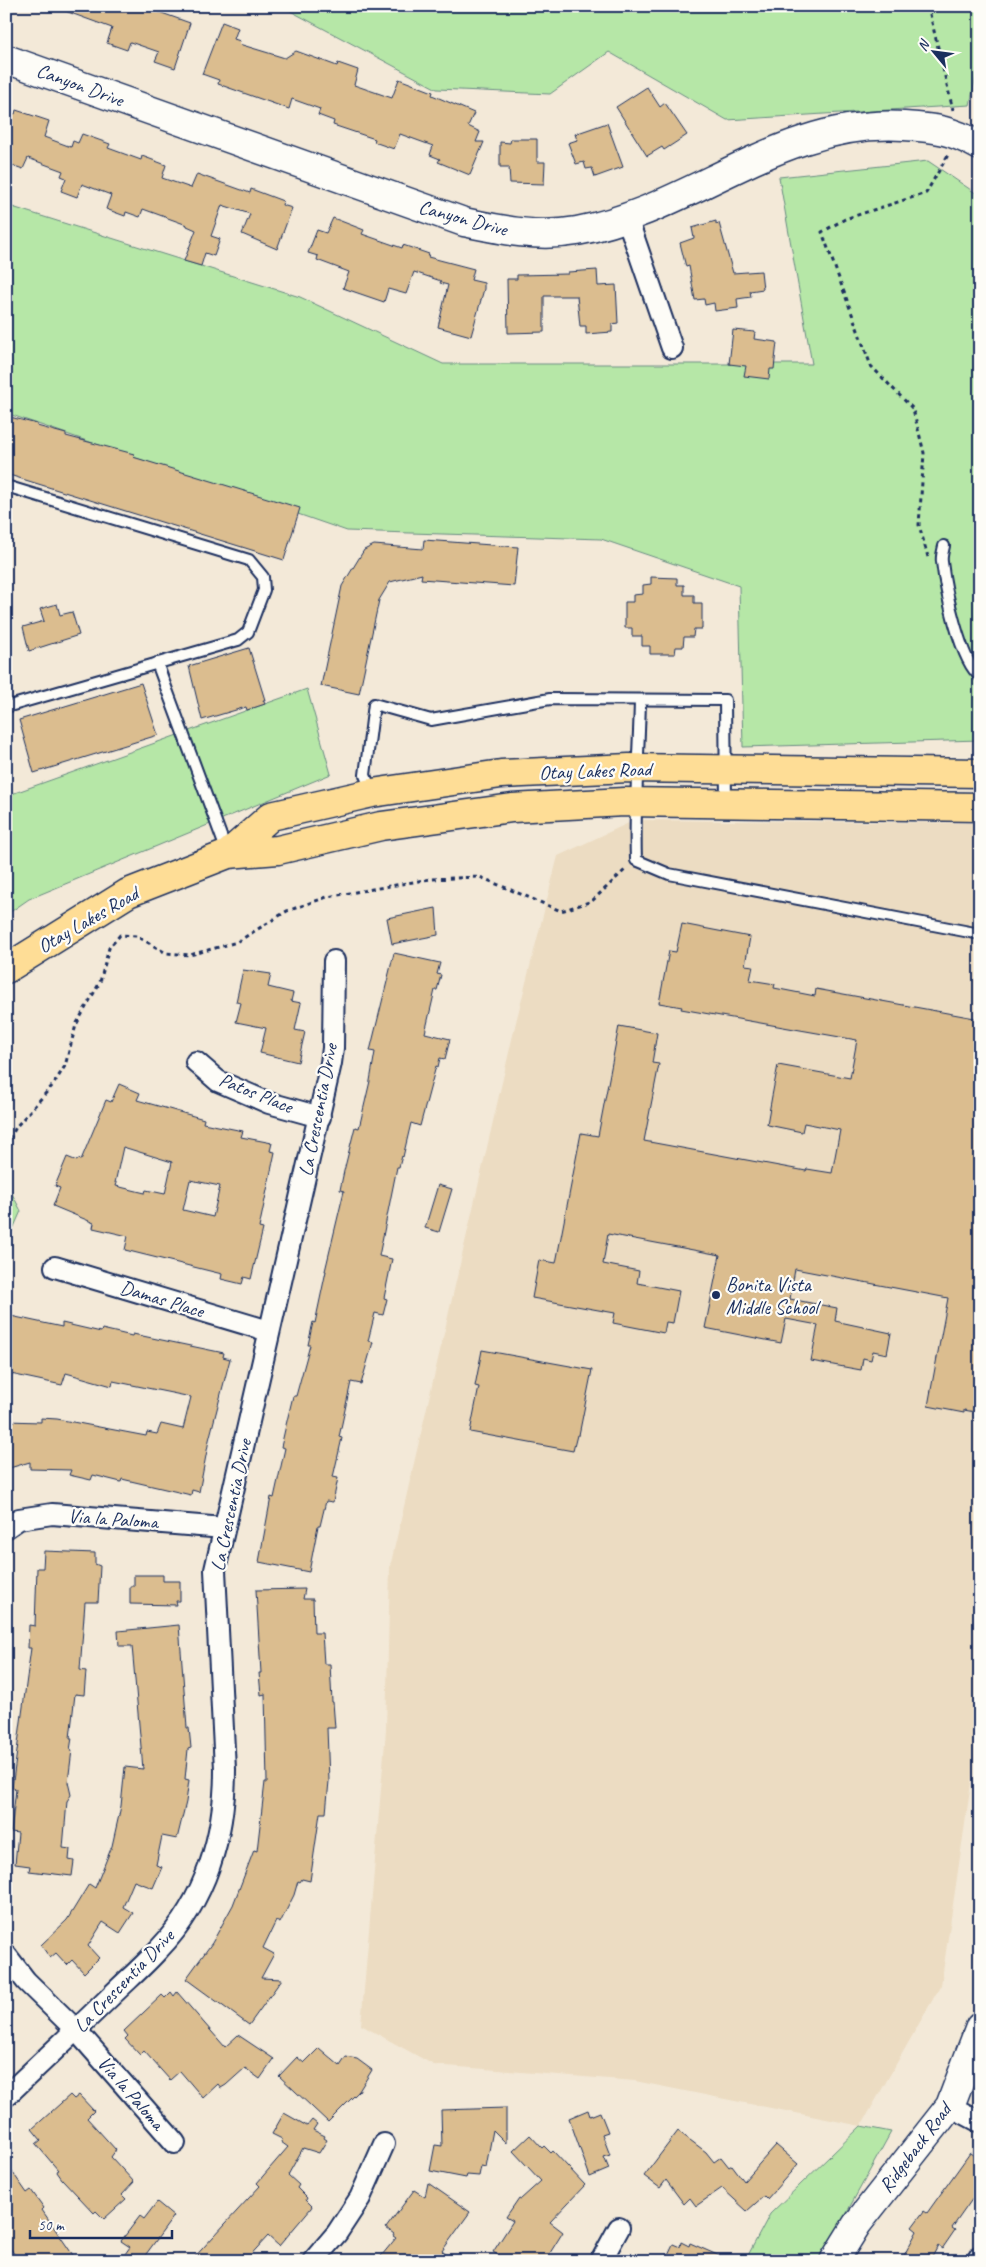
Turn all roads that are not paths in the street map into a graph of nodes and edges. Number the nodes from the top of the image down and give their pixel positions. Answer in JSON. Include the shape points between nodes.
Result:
{"nodes":[{"id":1,"x":6,"y":59,"type":"edge"},
{"id":2,"x":969,"y":140,"type":"edge"},
{"id":3,"x":626,"y":218,"type":"junction"},
{"id":4,"x":672,"y":348,"type":"dead end"},
{"id":5,"x":6,"y":486,"type":"edge"},
{"id":6,"x":944,"y":546,"type":"dead end"},
{"id":7,"x":157,"y":663,"type":"junction"},
{"id":8,"x":980,"y":676,"type":"edge"},
{"id":9,"x":640,"y":700,"type":"junction"},
{"id":10,"x":6,"y":707,"type":"edge"},
{"id":11,"x":639,"y":768,"type":"junction"},
{"id":12,"x":725,"y":770,"type":"junction"},
{"id":13,"x":980,"y":773,"type":"edge"},
{"id":14,"x":372,"y":793,"type":"junction"},
{"id":15,"x":635,"y":802,"type":"junction"},
{"id":16,"x":726,"y":803,"type":"junction"},
{"id":17,"x":980,"y":807,"type":"edge"},
{"id":18,"x":228,"y":854,"type":"junction"},
{"id":19,"x":980,"y":934,"type":"edge"},
{"id":20,"x":334,"y":961,"type":"dead end"},
{"id":21,"x":6,"y":969,"type":"edge"},
{"id":22,"x":196,"y":1062,"type":"dead end"},
{"id":23,"x":320,"y":1117,"type":"junction"},
{"id":24,"x":55,"y":1267,"type":"dead end"},
{"id":25,"x":269,"y":1331,"type":"junction"},
{"id":26,"x":6,"y":1528,"type":"edge"},
{"id":27,"x":224,"y":1528,"type":"junction"},
{"id":28,"x":6,"y":1955,"type":"edge"},
{"id":29,"x":980,"y":2027,"type":"edge"},
{"id":30,"x":76,"y":2030,"type":"junction"},
{"id":31,"x":6,"y":2096,"type":"edge"},
{"id":32,"x":950,"y":2106,"type":"junction"},
{"id":33,"x":980,"y":2122,"type":"edge"},
{"id":34,"x":175,"y":2142,"type":"dead end"},
{"id":35,"x":384,"y":2144,"type":"dead end"},
{"id":36,"x":619,"y":2228,"type":"dead end"},
{"id":37,"x":980,"y":2256,"type":"edge"},
{"id":38,"x":313,"y":2261,"type":"edge"},
{"id":39,"x":601,"y":2261,"type":"edge"},
{"id":40,"x":834,"y":2261,"type":"edge"},
{"id":41,"x":977,"y":2261,"type":"edge"}],
"edges":[{"from":1,"to":3,"type":"street","name":"Canyon Drive","via":[[464,222],[526,234],[576,232]]},
{"from":2,"to":3,"type":"street","name":"Canyon Drive","via":[[937,128],[876,124],[808,137]]},
{"from":3,"to":4,"type":"street"},
{"from":5,"to":7,"type":"lane","via":[[249,560],[263,577],[264,590],[248,632],[238,640]]},
{"from":6,"to":8,"type":"lane","via":[[944,574],[958,636],[967,662]]},
{"from":7,"to":10,"type":"lane"},
{"from":7,"to":18,"type":"lane"},
{"from":9,"to":11,"type":"lane"},
{"from":9,"to":12,"type":"lane","via":[[725,700]]},
{"from":9,"to":14,"type":"lane","via":[[550,699],[431,720],[374,704],[365,775]]},
{"from":11,"to":12,"type":"main road","name":"Otay Lakes Road"},
{"from":11,"to":14,"type":"main road","name":"Otay Lakes Road","via":[[501,774]]},
{"from":11,"to":15,"type":"lane"},
{"from":12,"to":13,"type":"main road","name":"Otay Lakes Road"},
{"from":12,"to":16,"type":"lane"},
{"from":14,"to":18,"type":"main road","name":"Otay Lakes Road","via":[[271,816]]},
{"from":15,"to":16,"type":"main road","name":"Otay Lakes Road"},
{"from":15,"to":18,"type":"main road","name":"Otay Lakes Road","via":[[512,808],[381,826],[278,850]]},
{"from":15,"to":19,"type":"lane","via":[[636,860],[669,874]]},
{"from":16,"to":17,"type":"main road","name":"Otay Lakes Road"},
{"from":18,"to":21,"type":"main road","name":"Otay Lakes Road","via":[[128,893]]},
{"from":20,"to":23,"type":"street","name":"La Crescentia Drive","via":[[333,1048]]},
{"from":22,"to":23,"type":"street","name":"Patos Place","via":[[218,1081],[269,1103]]},
{"from":23,"to":25,"type":"street","name":"La Crescentia Drive"},
{"from":24,"to":25,"type":"street","name":"Damas Place"},
{"from":25,"to":27,"type":"street","name":"La Crescentia Drive"},
{"from":26,"to":27,"type":"street","name":"Via la Paloma","via":[[19,1519],[52,1514]]},
{"from":27,"to":30,"type":"street","name":"La Crescentia Drive","via":[[215,1570],[225,1768],[218,1839],[202,1884],[176,1929],[160,1949]]},
{"from":28,"to":30,"type":"street","name":"Via la Paloma","via":[[26,1981]]},
{"from":29,"to":32,"type":"street","name":"Ridgeback Road"},
{"from":30,"to":31,"type":"street","name":"La Crescentia Drive"},
{"from":30,"to":34,"type":"street","name":"Via la Paloma"},
{"from":32,"to":33,"type":"street"},
{"from":32,"to":40,"type":"street","name":"Ridgeback Road","via":[[857,2224]]},
{"from":35,"to":38,"type":"street","via":[[360,2198]]},
{"from":36,"to":39,"type":"street"},
{"from":37,"to":41,"type":"street"}]}
